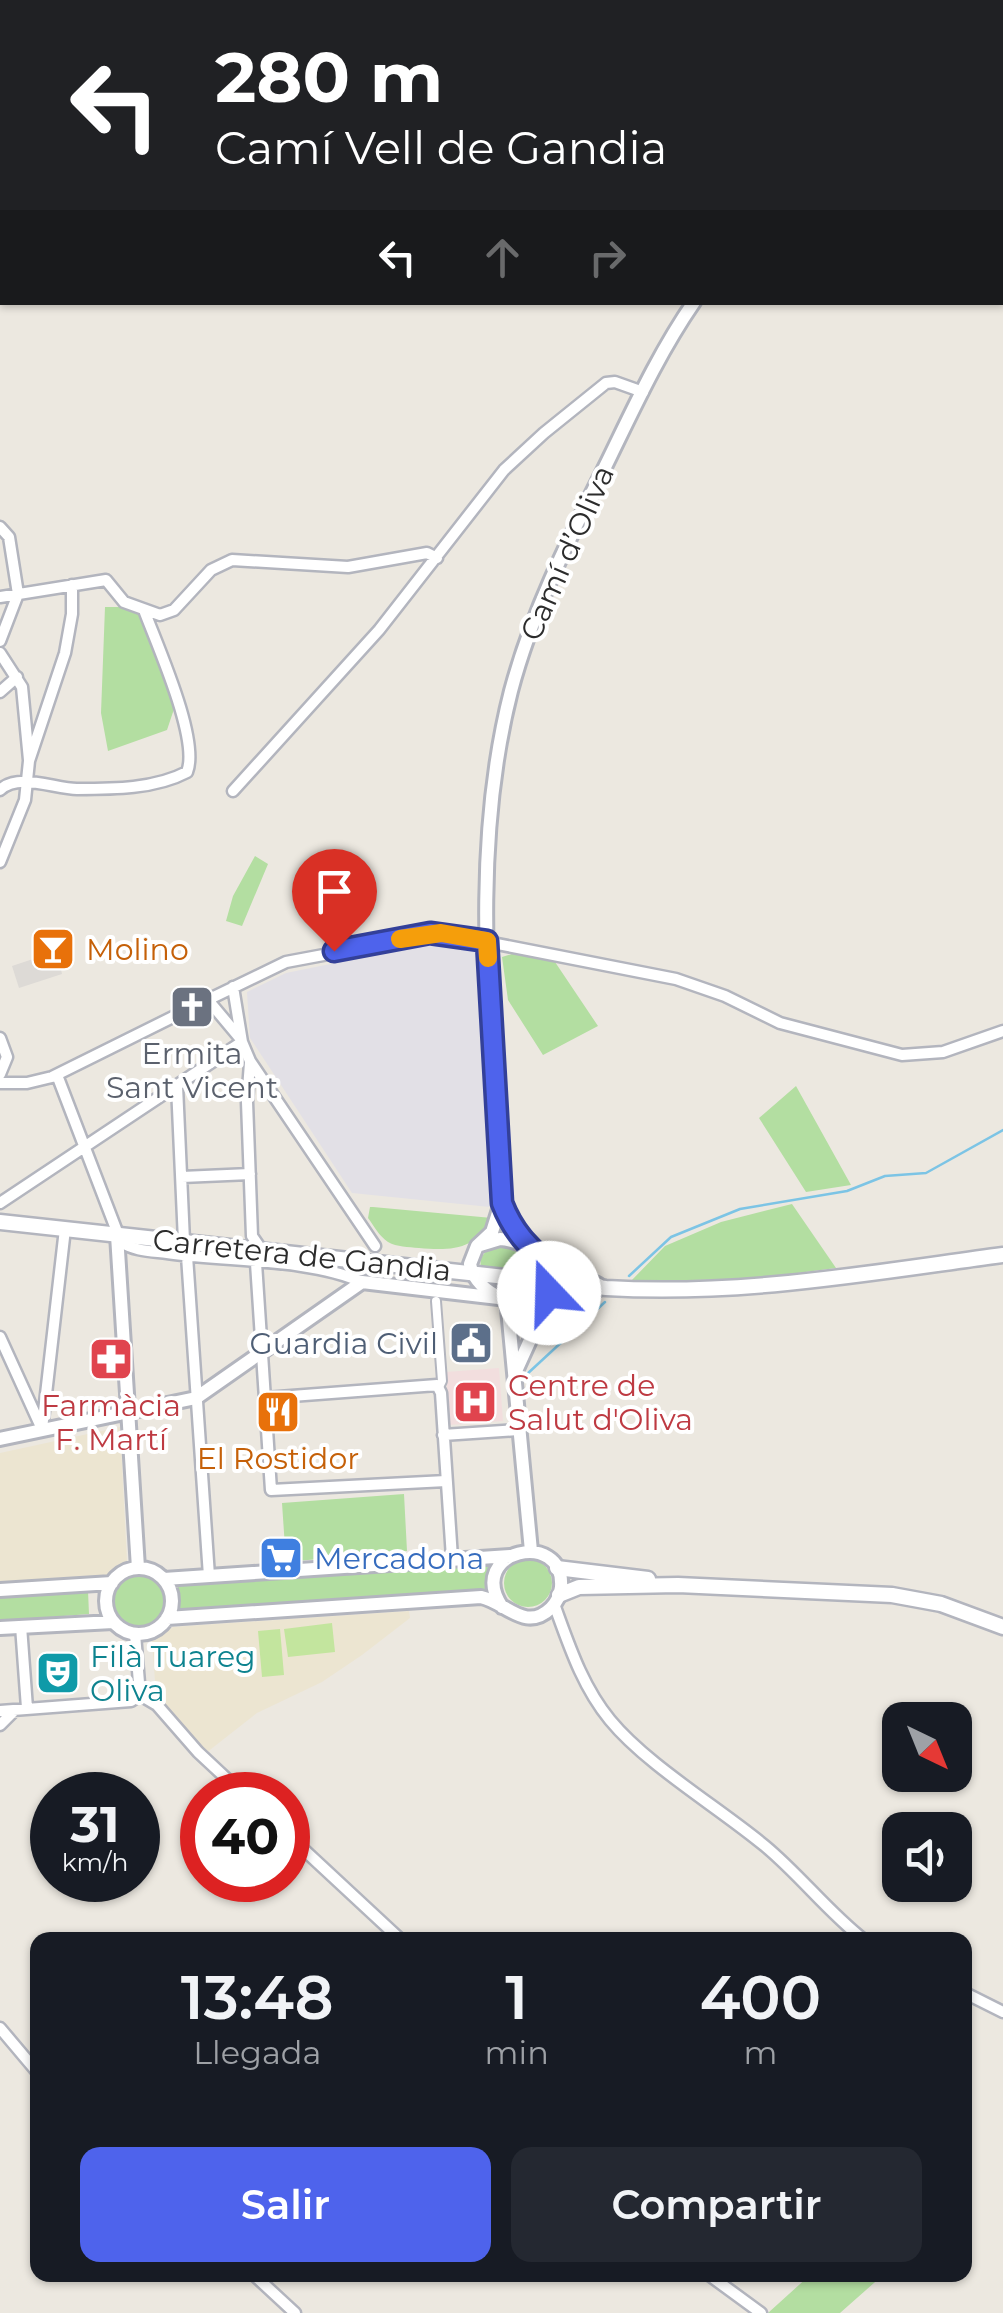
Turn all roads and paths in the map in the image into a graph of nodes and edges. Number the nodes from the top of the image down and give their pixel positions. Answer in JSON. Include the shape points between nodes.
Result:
{"nodes":[{"id":1,"x":692,"y":305,"type":"edge"},
{"id":2,"x":643,"y":392,"type":"junction"},
{"id":3,"x":0,"y":527,"type":"edge"},
{"id":4,"x":436,"y":558,"type":"junction"},
{"id":5,"x":72,"y":585,"type":"junction"},
{"id":6,"x":18,"y":594,"type":"junction"},
{"id":7,"x":0,"y":597,"type":"edge"},
{"id":8,"x":144,"y":610,"type":"junction"},
{"id":9,"x":0,"y":641,"type":"edge"},
{"id":10,"x":0,"y":652,"type":"edge"},
{"id":11,"x":16,"y":676,"type":"junction"},
{"id":12,"x":0,"y":692,"type":"edge"},
{"id":13,"x":29,"y":761,"type":"junction"},
{"id":14,"x":28,"y":784,"type":"junction"},
{"id":15,"x":0,"y":790,"type":"edge"},
{"id":16,"x":233,"y":791,"type":"dead end"},
{"id":17,"x":0,"y":862,"type":"edge"},
{"id":18,"x":487,"y":941,"type":"junction"},
{"id":19,"x":233,"y":987,"type":"junction"},
{"id":20,"x":208,"y":1000,"type":"junction"},
{"id":21,"x":1003,"y":1032,"type":"edge"},
{"id":22,"x":0,"y":1038,"type":"edge"},
{"id":23,"x":242,"y":1042,"type":"junction"},
{"id":24,"x":250,"y":1061,"type":"junction"},
{"id":25,"x":0,"y":1074,"type":"edge"},
{"id":26,"x":57,"y":1075,"type":"junction"},
{"id":27,"x":0,"y":1082,"type":"edge"},
{"id":28,"x":177,"y":1086,"type":"junction"},
{"id":29,"x":84,"y":1146,"type":"junction"},
{"id":30,"x":250,"y":1174,"type":"junction"},
{"id":31,"x":182,"y":1177,"type":"junction"},
{"id":32,"x":0,"y":1203,"type":"edge"},
{"id":33,"x":502,"y":1203,"type":"junction"},
{"id":34,"x":0,"y":1222,"type":"edge"},
{"id":35,"x":65,"y":1229,"type":"junction"},
{"id":36,"x":119,"y":1241,"type":"junction"},
{"id":37,"x":376,"y":1246,"type":"dead end"},
{"id":38,"x":476,"y":1246,"type":"junction"},
{"id":39,"x":186,"y":1248,"type":"junction"},
{"id":40,"x":533,"y":1250,"type":"junction"},
{"id":41,"x":1003,"y":1254,"type":"edge"},
{"id":42,"x":258,"y":1256,"type":"junction"},
{"id":43,"x":471,"y":1273,"type":"junction"},
{"id":44,"x":362,"y":1282,"type":"junction"},
{"id":45,"x":552,"y":1282,"type":"junction"},
{"id":46,"x":606,"y":1288,"type":"junction"},
{"id":47,"x":507,"y":1299,"type":"junction"},
{"id":48,"x":561,"y":1300,"type":"junction"},
{"id":49,"x":436,"y":1301,"type":"dead end"},
{"id":50,"x":540,"y":1301,"type":"junction"},
{"id":51,"x":535,"y":1328,"type":"junction"},
{"id":52,"x":0,"y":1337,"type":"edge"},
{"id":53,"x":262,"y":1352,"type":"junction"},
{"id":54,"x":515,"y":1386,"type":"junction"},
{"id":55,"x":439,"y":1387,"type":"junction"},
{"id":56,"x":46,"y":1397,"type":"junction"},
{"id":57,"x":196,"y":1398,"type":"junction"},
{"id":58,"x":264,"y":1398,"type":"junction"},
{"id":59,"x":28,"y":1399,"type":"junction"},
{"id":60,"x":128,"y":1413,"type":"junction"},
{"id":61,"x":42,"y":1430,"type":"junction"},
{"id":62,"x":518,"y":1430,"type":"junction"},
{"id":63,"x":443,"y":1436,"type":"junction"},
{"id":64,"x":0,"y":1439,"type":"edge"},
{"id":65,"x":446,"y":1481,"type":"junction"},
{"id":66,"x":530,"y":1551,"type":"junction"},
{"id":67,"x":510,"y":1556,"type":"junction"},
{"id":68,"x":452,"y":1558,"type":"junction"},
{"id":69,"x":138,"y":1568,"type":"junction"},
{"id":70,"x":556,"y":1568,"type":"junction"},
{"id":71,"x":208,"y":1576,"type":"junction"},
{"id":72,"x":164,"y":1580,"type":"junction"},
{"id":73,"x":112,"y":1583,"type":"junction"},
{"id":74,"x":678,"y":1585,"type":"junction"},
{"id":75,"x":0,"y":1590,"type":"edge"},
{"id":76,"x":557,"y":1600,"type":"junction"},
{"id":77,"x":502,"y":1607,"type":"junction"},
{"id":78,"x":168,"y":1618,"type":"junction"},
{"id":79,"x":113,"y":1622,"type":"junction"},
{"id":80,"x":21,"y":1626,"type":"junction"},
{"id":81,"x":1003,"y":1627,"type":"edge"},
{"id":82,"x":0,"y":1628,"type":"edge"},
{"id":83,"x":135,"y":1634,"type":"junction"},
{"id":84,"x":140,"y":1695,"type":"junction"},
{"id":85,"x":21,"y":1709,"type":"junction"},
{"id":86,"x":0,"y":1710,"type":"edge"},
{"id":87,"x":0,"y":1725,"type":"edge"},
{"id":88,"x":219,"y":1772,"type":"edge"},
{"id":89,"x":310,"y":1855,"type":"edge"},
{"id":90,"x":393,"y":1932,"type":"edge"},
{"id":91,"x":854,"y":1932,"type":"edge"},
{"id":92,"x":972,"y":1996,"type":"edge"},
{"id":93,"x":1003,"y":2012,"type":"edge"},
{"id":94,"x":0,"y":2028,"type":"edge"},
{"id":95,"x":30,"y":2063,"type":"edge"},
{"id":96,"x":262,"y":2282,"type":"edge"},
{"id":97,"x":719,"y":2282,"type":"edge"},
{"id":98,"x":295,"y":2313,"type":"edge"},
{"id":99,"x":761,"y":2313,"type":"edge"}],
"edges":[{"from":1,"to":2,"type":"street","name":"Camí d’Oliva"},
{"from":2,"to":4,"type":"street","via":[[616,382],[600,386],[504,470]]},
{"from":2,"to":18,"type":"street","name":"Camí d’Oliva","via":[[553,571],[512,689],[492,787]]},
{"from":3,"to":6,"type":"street","via":[[9,537]]},
{"from":4,"to":8,"type":"street","via":[[427,553],[348,567],[232,560],[208,573],[174,610]]},
{"from":4,"to":16,"type":"street"},
{"from":5,"to":6,"type":"street"},
{"from":5,"to":8,"type":"street","via":[[106,580],[124,602]]},
{"from":5,"to":13,"type":"street","via":[[66,648]]},
{"from":6,"to":7,"type":"street"},
{"from":6,"to":9,"type":"street"},
{"from":8,"to":14,"type":"street","via":[[184,717],[188,770],[136,786]]},
{"from":10,"to":11,"type":"street"},
{"from":11,"to":12,"type":"street"},
{"from":11,"to":13,"type":"street","via":[[24,694]]},
{"from":13,"to":14,"type":"street"},
{"from":14,"to":15,"type":"street","via":[[8,783]]},
{"from":14,"to":17,"type":"street"},
{"from":18,"to":19,"type":"street","via":[[430,933],[302,958]]},
{"from":18,"to":21,"type":"street","via":[[676,979],[780,1023],[902,1054],[944,1052]]},
{"from":18,"to":33,"type":"street","name":"Camí d’Oliva"},
{"from":19,"to":20,"type":"street"},
{"from":19,"to":23,"type":"street"},
{"from":20,"to":23,"type":"street"},
{"from":20,"to":26,"type":"street"},
{"from":22,"to":25,"type":"street","via":[[7,1054]]},
{"from":23,"to":24,"type":"street"},
{"from":23,"to":28,"type":"street"},
{"from":24,"to":30,"type":"street"},
{"from":24,"to":37,"type":"street"},
{"from":26,"to":27,"type":"street"},
{"from":26,"to":29,"type":"street"},
{"from":28,"to":29,"type":"street"},
{"from":28,"to":31,"type":"street"},
{"from":29,"to":32,"type":"street"},
{"from":29,"to":36,"type":"street"},
{"from":30,"to":31,"type":"street"},
{"from":30,"to":42,"type":"street"},
{"from":31,"to":39,"type":"street"},
{"from":33,"to":38,"type":"street","via":[[492,1232]]},
{"from":33,"to":40,"type":"street"},
{"from":34,"to":35,"type":"main road","name":"Carretera de Gandia"},
{"from":35,"to":36,"type":"main road","name":"Carretera de Gandia"},
{"from":35,"to":56,"type":"street"},
{"from":36,"to":39,"type":"main road","name":"Carretera de Gandia"},
{"from":36,"to":60,"type":"street"},
{"from":38,"to":40,"type":"street","via":[[508,1240]]},
{"from":38,"to":43,"type":"street"},
{"from":39,"to":42,"type":"main road","name":"Carretera de Gandia"},
{"from":39,"to":57,"type":"street"},
{"from":40,"to":45,"type":"street"},
{"from":40,"to":46,"type":"street"},
{"from":41,"to":46,"type":"main road","name":"Carretera de Gandia","via":[[730,1290]]},
{"from":42,"to":43,"type":"main road","name":"Carretera de Gandia"},
{"from":42,"to":44,"type":"street","name":"Carretera de Gandia"},
{"from":42,"to":53,"type":"street"},
{"from":43,"to":45,"type":"main road","name":"Carretera de Gandia"},
{"from":43,"to":47,"type":"street"},
{"from":44,"to":47,"type":"street"},
{"from":44,"to":53,"type":"street"},
{"from":45,"to":46,"type":"main road","name":"Carretera de Gandia"},
{"from":45,"to":50,"type":"street"},
{"from":46,"to":48,"type":"street"},
{"from":47,"to":50,"type":"street"},
{"from":47,"to":54,"type":"street"},
{"from":48,"to":50,"type":"street"},
{"from":48,"to":51,"type":"street"},
{"from":49,"to":55,"type":"street"},
{"from":50,"to":51,"type":"street"},
{"from":51,"to":54,"type":"street"},
{"from":52,"to":59,"type":"street"},
{"from":53,"to":57,"type":"street"},
{"from":53,"to":58,"type":"street"},
{"from":54,"to":62,"type":"street"},
{"from":55,"to":58,"type":"street"},
{"from":55,"to":63,"type":"street"},
{"from":56,"to":59,"type":"street"},
{"from":56,"to":61,"type":"street"},
{"from":57,"to":60,"type":"street"},
{"from":57,"to":71,"type":"street"},
{"from":58,"to":65,"type":"street","via":[[272,1490]]},
{"from":59,"to":61,"type":"street"},
{"from":60,"to":61,"type":"street"},
{"from":60,"to":69,"type":"street"},
{"from":61,"to":64,"type":"street"},
{"from":62,"to":63,"type":"street"},
{"from":62,"to":66,"type":"street"},
{"from":63,"to":65,"type":"street"},
{"from":65,"to":68,"type":"street"},
{"from":66,"to":67,"type":"street"},
{"from":66,"to":70,"type":"street"},
{"from":67,"to":68,"type":"street"},
{"from":67,"to":77,"type":"street","via":[[494,1580]]},
{"from":68,"to":71,"type":"street"},
{"from":69,"to":72,"type":"street"},
{"from":69,"to":73,"type":"street"},
{"from":70,"to":74,"type":"main road"},
{"from":70,"to":76,"type":"street"},
{"from":71,"to":72,"type":"street"},
{"from":72,"to":78,"type":"street","via":[[172,1596]]},
{"from":73,"to":75,"type":"street"},
{"from":73,"to":79,"type":"street","via":[[106,1604]]},
{"from":74,"to":76,"type":"main road","via":[[579,1588]]},
{"from":74,"to":81,"type":"main road","via":[[906,1596]]},
{"from":76,"to":77,"type":"street","via":[[529,1618]]},
{"from":76,"to":91,"type":"street","via":[[581,1675],[612,1722],[770,1850]]},
{"from":77,"to":78,"type":"street","via":[[481,1597]]},
{"from":78,"to":83,"type":"street","via":[[154,1631]]},
{"from":79,"to":80,"type":"street"},
{"from":79,"to":83,"type":"street"},
{"from":80,"to":82,"type":"street"},
{"from":80,"to":85,"type":"street"},
{"from":83,"to":84,"type":"street"},
{"from":84,"to":85,"type":"street"},
{"from":84,"to":88,"type":"street"},
{"from":85,"to":86,"type":"street"},
{"from":85,"to":87,"type":"street"},
{"from":89,"to":90,"type":"street"},
{"from":92,"to":93,"type":"street"},
{"from":94,"to":95,"type":"street"},
{"from":96,"to":98,"type":"street"},
{"from":97,"to":99,"type":"street"}]}
